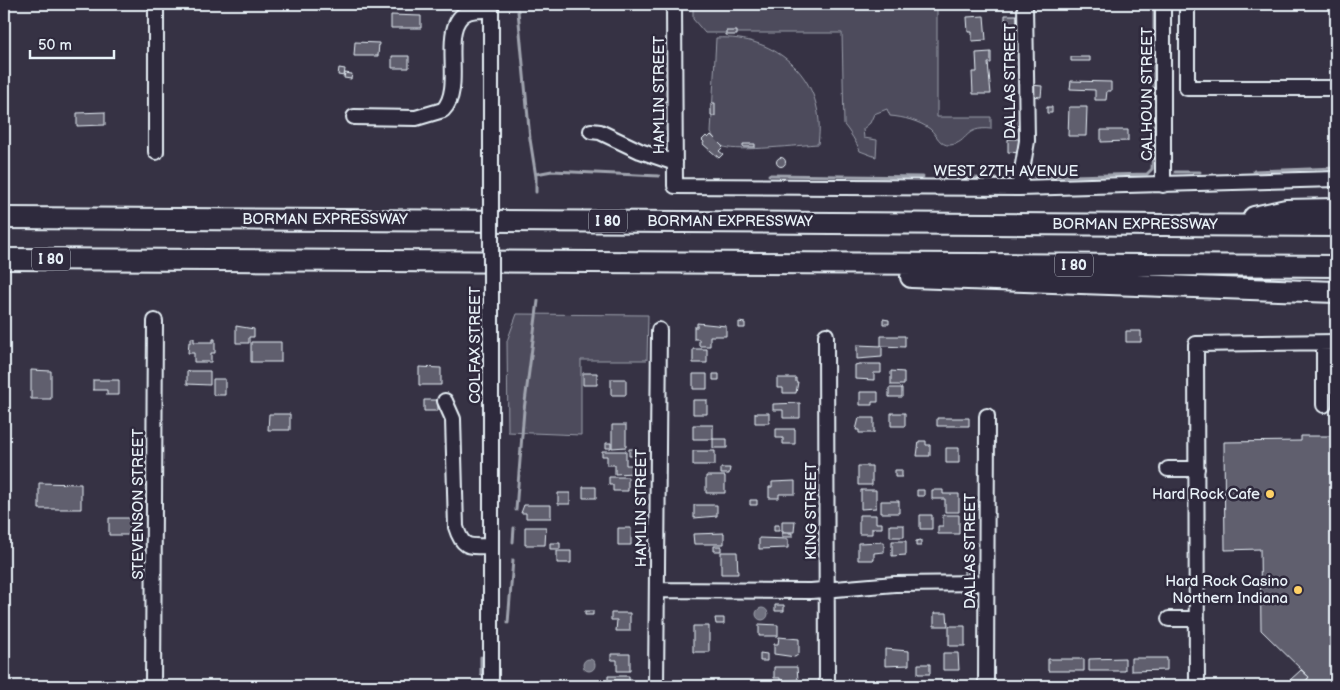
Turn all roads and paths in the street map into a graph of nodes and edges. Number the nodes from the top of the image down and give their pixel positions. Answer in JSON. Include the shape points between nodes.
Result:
{"nodes":[{"id":1,"x":156,"y":4,"type":"edge"},
{"id":2,"x":674,"y":4,"type":"edge"},
{"id":3,"x":1025,"y":4,"type":"edge"},
{"id":4,"x":1163,"y":4,"type":"edge"},
{"id":5,"x":1187,"y":4,"type":"edge"},
{"id":6,"x":491,"y":7,"type":"edge"},
{"id":7,"x":1336,"y":88,"type":"edge"},
{"id":8,"x":354,"y":117,"type":"dead end"},
{"id":9,"x":591,"y":131,"type":"dead end"},
{"id":10,"x":156,"y":152,"type":"dead end"},
{"id":11,"x":675,"y":163,"type":"junction"},
{"id":12,"x":1336,"y":179,"type":"edge"},
{"id":13,"x":1164,"y":185,"type":"junction"},
{"id":14,"x":675,"y":186,"type":"joint"},
{"id":15,"x":1019,"y":188,"type":"junction"},
{"id":16,"x":1336,"y":209,"type":"edge"},
{"id":17,"x":4,"y":218,"type":"edge"},
{"id":18,"x":1212,"y":225,"type":"junction"},
{"id":19,"x":1336,"y":226,"type":"edge"},
{"id":20,"x":4,"y":259,"type":"edge"},
{"id":21,"x":98,"y":259,"type":"junction"},
{"id":22,"x":812,"y":264,"type":"junction"},
{"id":23,"x":4,"y":266,"type":"edge"},
{"id":24,"x":1336,"y":266,"type":"edge"},
{"id":25,"x":1336,"y":292,"type":"edge"},
{"id":26,"x":154,"y":321,"type":"dead end"},
{"id":27,"x":659,"y":330,"type":"dead end"},
{"id":28,"x":826,"y":335,"type":"dead end"},
{"id":29,"x":1330,"y":342,"type":"edge"},
{"id":30,"x":446,"y":401,"type":"dead end"},
{"id":31,"x":1324,"y":405,"type":"dead end"},
{"id":32,"x":987,"y":416,"type":"dead end"},
{"id":33,"x":1168,"y":469,"type":"dead end"},
{"id":34,"x":1196,"y":469,"type":"junction"},
{"id":35,"x":491,"y":546,"type":"junction"},
{"id":36,"x":986,"y":583,"type":"junction"},
{"id":37,"x":658,"y":590,"type":"junction"},
{"id":38,"x":827,"y":590,"type":"junction"},
{"id":39,"x":1169,"y":619,"type":"dead end"},
{"id":40,"x":1197,"y":619,"type":"junction"},
{"id":41,"x":154,"y":686,"type":"edge"},
{"id":42,"x":491,"y":686,"type":"edge"},
{"id":43,"x":656,"y":686,"type":"edge"},
{"id":44,"x":827,"y":686,"type":"edge"},
{"id":45,"x":986,"y":686,"type":"edge"},
{"id":46,"x":1198,"y":686,"type":"edge"}],
"edges":[{"from":1,"to":10,"type":"street"},
{"from":2,"to":11,"type":"street","name":"HAMLIN STREET"},
{"from":3,"to":15,"type":"street","name":"DALLAS STREET","via":[[1027,141]]},
{"from":4,"to":13,"type":"street","name":"CALHOUN STREET"},
{"from":5,"to":7,"type":"street","via":[[1187,88]]},
{"from":6,"to":8,"type":"street","via":[[468,12],[457,20],[453,34],[452,94],[443,110],[416,118]]},
{"from":6,"to":35,"type":"street","name":"COLFAX STREET","bridge":true},
{"from":9,"to":11,"type":"street"},
{"from":11,"to":14,"type":"street","name":"HAMLIN STREET"},
{"from":12,"to":13,"type":"street","name":"WEST 27TH AVENUE"},
{"from":13,"to":15,"type":"street","name":"WEST 27TH AVENUE"},
{"from":14,"to":15,"type":"street","name":"WEST 27TH AVENUE"},
{"from":16,"to":18,"type":"highway","via":[[1286,210]]},
{"from":17,"to":18,"type":"highway","name":"BORMAN EXPRESSWAY","number":"I 80"},
{"from":18,"to":19,"type":"highway","name":"BORMAN EXPRESSWAY","number":"I 80"},
{"from":20,"to":21,"type":"highway","number":"I 80"},
{"from":21,"to":22,"type":"highway","number":"I 80"},
{"from":21,"to":23,"type":"highway"},
{"from":22,"to":24,"type":"highway","number":"I 80"},
{"from":22,"to":25,"type":"highway","via":[[911,278]]},
{"from":26,"to":41,"type":"street","name":"STEVENSON STREET"},
{"from":27,"to":37,"type":"street","name":"HAMLIN STREET"},
{"from":28,"to":38,"type":"street","name":"KING STREET"},
{"from":29,"to":31,"type":"street"},
{"from":29,"to":34,"type":"street","via":[[1196,344]]},
{"from":30,"to":35,"type":"street","via":[[453,419],[456,518],[460,538],[468,546]]},
{"from":32,"to":36,"type":"street","name":"DALLAS STREET"},
{"from":33,"to":34,"type":"street"},
{"from":34,"to":40,"type":"street"},
{"from":35,"to":42,"type":"street","name":"COLFAX STREET"},
{"from":36,"to":38,"type":"street","via":[[895,584]]},
{"from":36,"to":45,"type":"street","name":"DALLAS STREET"},
{"from":37,"to":38,"type":"street"},
{"from":37,"to":43,"type":"street","name":"HAMLIN STREET"},
{"from":38,"to":44,"type":"street","name":"KING STREET"},
{"from":39,"to":40,"type":"street"},
{"from":40,"to":46,"type":"street"}]}
